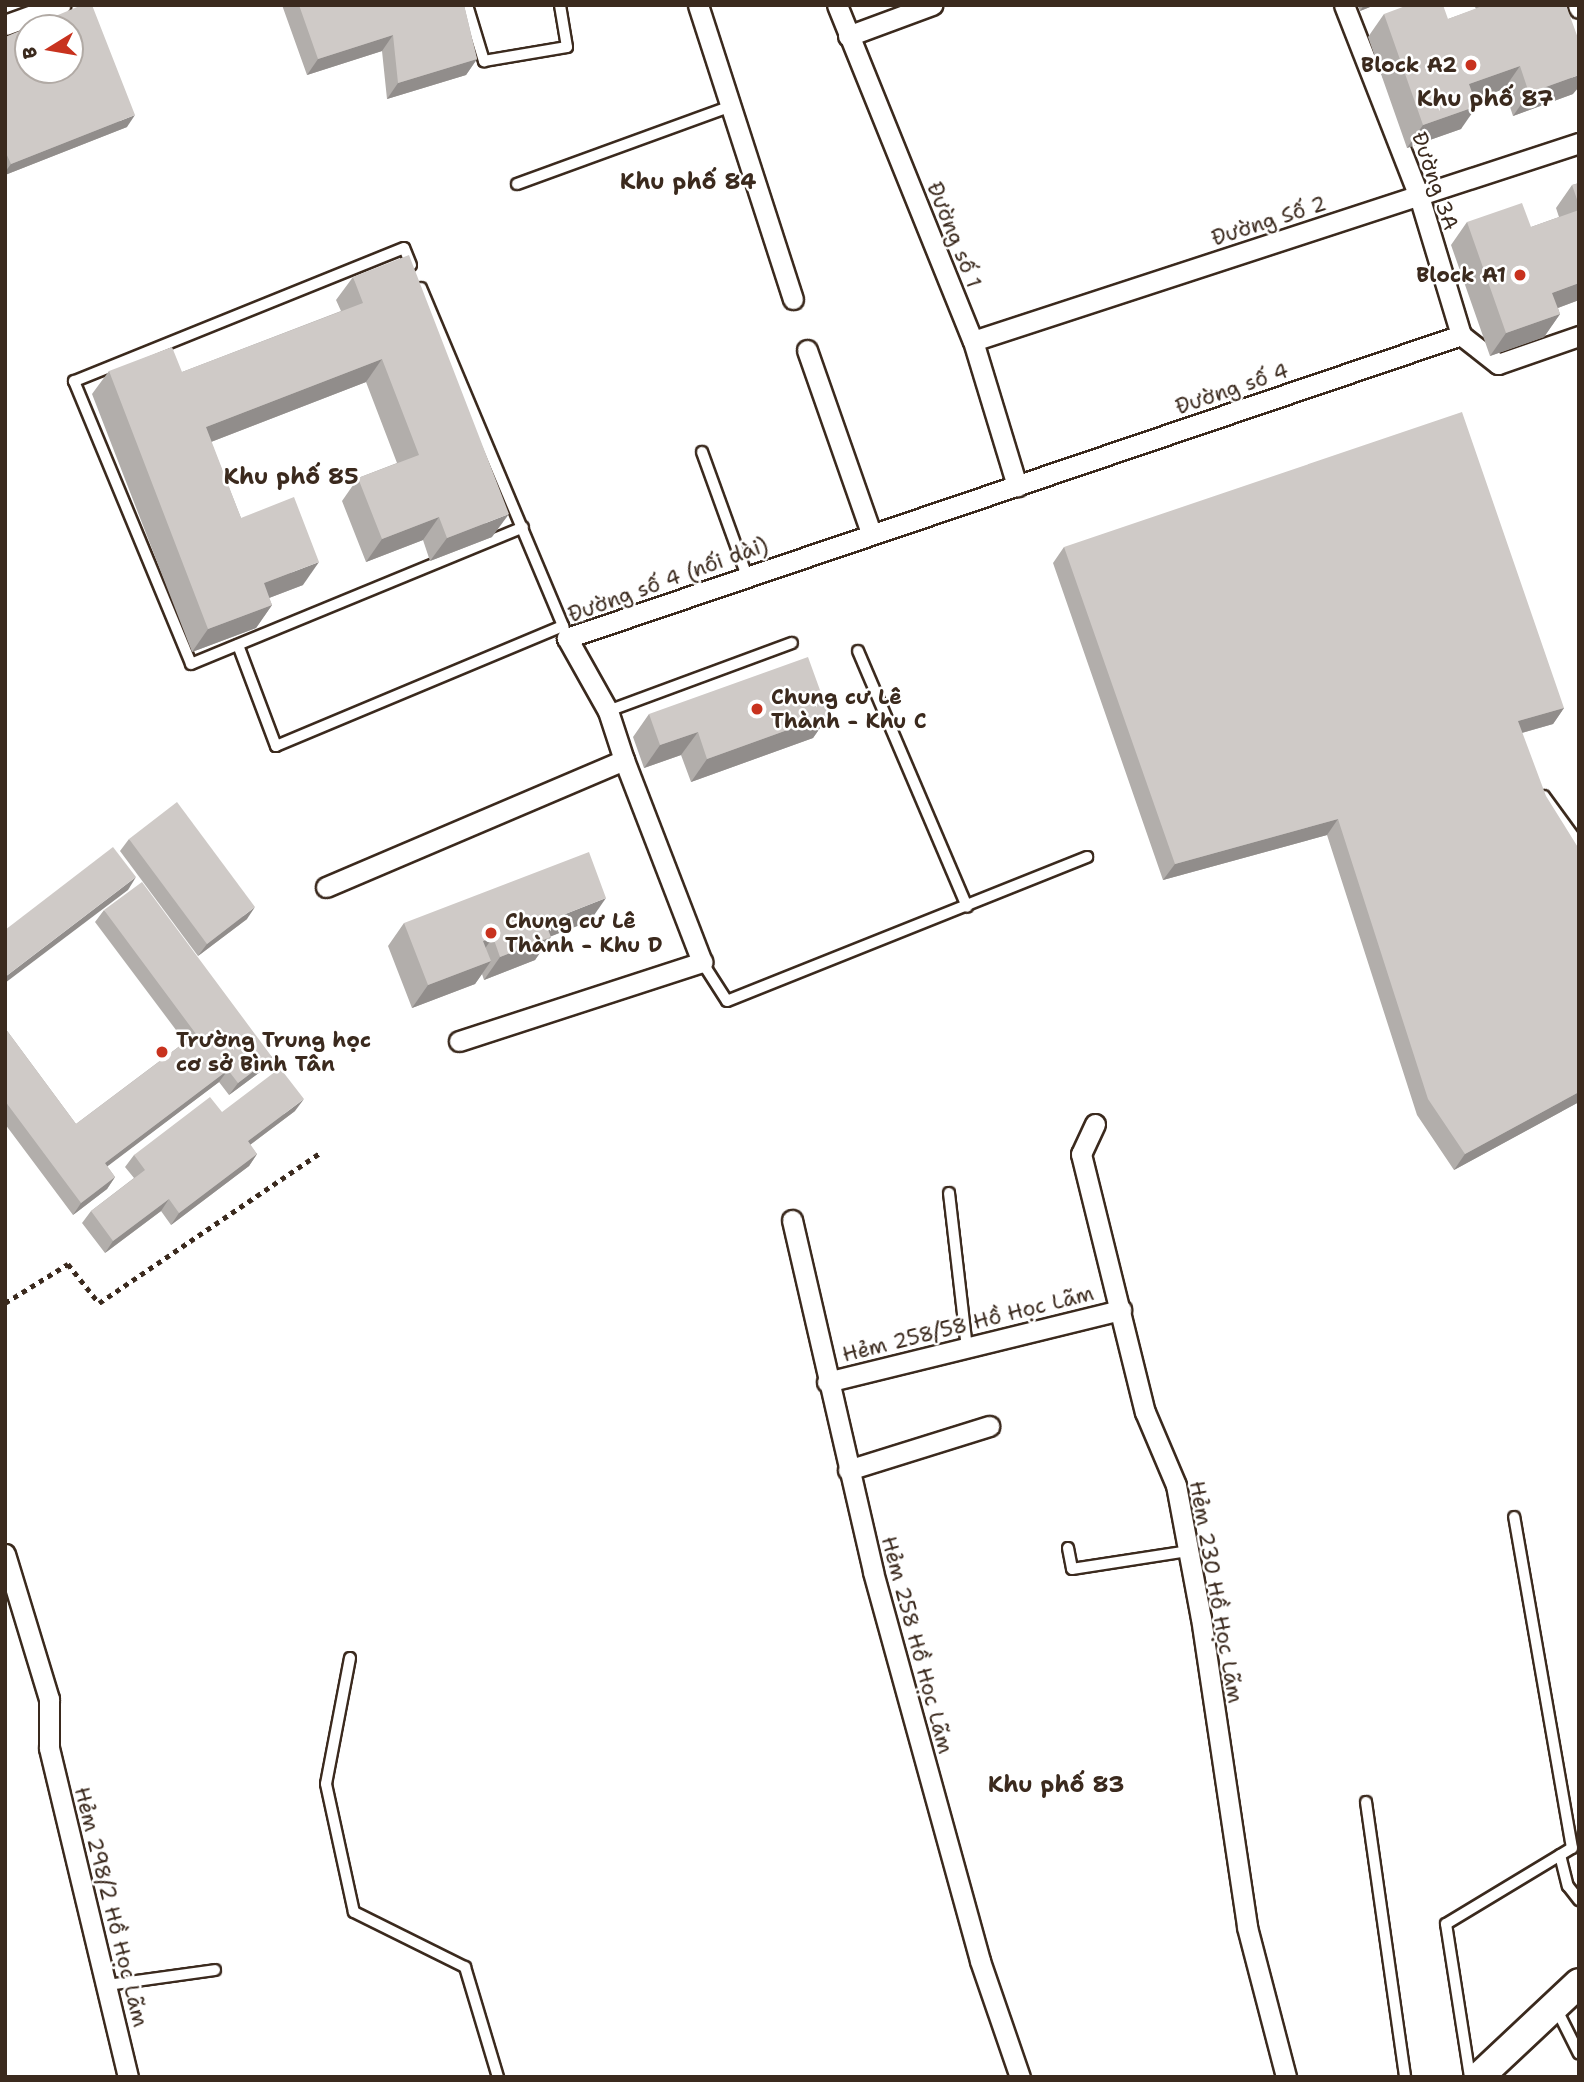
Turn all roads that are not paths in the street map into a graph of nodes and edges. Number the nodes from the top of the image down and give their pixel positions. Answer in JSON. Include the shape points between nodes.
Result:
{"nodes":[{"id":1,"x":60,"y":5,"type":"edge"},
{"id":2,"x":467,"y":5,"type":"edge"},
{"id":3,"x":560,"y":5,"type":"edge"},
{"id":4,"x":698,"y":5,"type":"edge"},
{"id":5,"x":837,"y":5,"type":"edge"},
{"id":6,"x":932,"y":5,"type":"edge"},
{"id":7,"x":1345,"y":5,"type":"edge"},
{"id":8,"x":5,"y":25,"type":"edge"},
{"id":9,"x":849,"y":36,"type":"junction"},
{"id":10,"x":729,"y":107,"type":"junction"},
{"id":11,"x":1579,"y":143,"type":"edge"},
{"id":12,"x":517,"y":184,"type":"dead end"},
{"id":13,"x":1419,"y":196,"type":"junction"},
{"id":14,"x":793,"y":299,"type":"dead end"},
{"id":15,"x":1461,"y":335,"type":"junction"},
{"id":16,"x":1579,"y":336,"type":"edge"},
{"id":17,"x":973,"y":341,"type":"junction"},
{"id":18,"x":807,"y":350,"type":"dead end"},
{"id":19,"x":702,"y":452,"type":"dead end"},
{"id":20,"x":1017,"y":486,"type":"junction"},
{"id":21,"x":523,"y":527,"type":"junction"},
{"id":22,"x":871,"y":533,"type":"junction"},
{"id":23,"x":747,"y":576,"type":"junction"},
{"id":24,"x":565,"y":632,"type":"junction"},
{"id":25,"x":792,"y":643,"type":"dead end"},
{"id":26,"x":237,"y":645,"type":"junction"},
{"id":27,"x":858,"y":652,"type":"dead end"},
{"id":28,"x":608,"y":712,"type":"junction"},
{"id":29,"x":624,"y":760,"type":"junction"},
{"id":30,"x":1538,"y":788,"type":"edge"},
{"id":31,"x":1579,"y":818,"type":"edge"},
{"id":32,"x":1568,"y":826,"type":"junction"},
{"id":33,"x":1579,"y":844,"type":"edge"},
{"id":34,"x":1087,"y":857,"type":"dead end"},
{"id":35,"x":326,"y":887,"type":"dead end"},
{"id":36,"x":967,"y":907,"type":"junction"},
{"id":37,"x":702,"y":962,"type":"junction"},
{"id":38,"x":459,"y":1041,"type":"dead end"},
{"id":39,"x":1095,"y":1124,"type":"dead end"},
{"id":40,"x":949,"y":1193,"type":"dead end"},
{"id":41,"x":792,"y":1220,"type":"dead end"},
{"id":42,"x":1121,"y":1310,"type":"junction"},
{"id":43,"x":967,"y":1348,"type":"junction"},
{"id":44,"x":827,"y":1382,"type":"junction"},
{"id":45,"x":989,"y":1426,"type":"dead end"},
{"id":46,"x":848,"y":1470,"type":"junction"},
{"id":47,"x":1514,"y":1517,"type":"dead end"},
{"id":48,"x":1068,"y":1548,"type":"dead end"},
{"id":49,"x":1188,"y":1550,"type":"junction"},
{"id":50,"x":5,"y":1554,"type":"edge"},
{"id":51,"x":350,"y":1658,"type":"dead end"},
{"id":52,"x":1366,"y":1802,"type":"dead end"},
{"id":53,"x":1560,"y":1855,"type":"junction"},
{"id":54,"x":1579,"y":1900,"type":"edge"},
{"id":55,"x":215,"y":1970,"type":"dead end"},
{"id":56,"x":1579,"y":1983,"type":"edge"},
{"id":57,"x":107,"y":1984,"type":"junction"},
{"id":58,"x":1555,"y":2004,"type":"junction"},
{"id":59,"x":1579,"y":2054,"type":"edge"},
{"id":60,"x":128,"y":2077,"type":"edge"},
{"id":61,"x":498,"y":2077,"type":"edge"},
{"id":62,"x":1020,"y":2077,"type":"edge"},
{"id":63,"x":1286,"y":2077,"type":"edge"},
{"id":64,"x":1405,"y":2077,"type":"edge"},
{"id":65,"x":1470,"y":2077,"type":"edge"},
{"id":66,"x":1479,"y":2077,"type":"edge"}],
"edges":[{"from":1,"to":8,"type":"street"},
{"from":2,"to":3,"type":"lane","via":[[484,61],[567,47]]},
{"from":4,"to":10,"type":"street"},
{"from":5,"to":9,"type":"street","name":"Đường số 1"},
{"from":6,"to":9,"type":"street"},
{"from":7,"to":13,"type":"street","name":"Đường 3A"},
{"from":9,"to":17,"type":"street","name":"Đường số 1"},
{"from":10,"to":12,"type":"lane"},
{"from":10,"to":14,"type":"street"},
{"from":11,"to":13,"type":"street","name":"Đường Số 2"},
{"from":13,"to":15,"type":"street","name":"Đường 3A"},
{"from":13,"to":17,"type":"street","name":"Đường Số 2"},
{"from":15,"to":16,"type":"street","via":[[1498,364]]},
{"from":15,"to":20,"type":"street","name":"Đường số 4"},
{"from":17,"to":20,"type":"street","name":"Đường số 1"},
{"from":18,"to":22,"type":"street"},
{"from":19,"to":23,"type":"lane"},
{"from":20,"to":22,"type":"street","name":"Đường số 4 (nối dài)"},
{"from":21,"to":24,"type":"lane"},
{"from":21,"to":26,"type":"lane"},
{"from":21,"to":26,"type":"lane","via":[[404,248],[74,381],[191,664]]},
{"from":22,"to":23,"type":"street","name":"Đường số 4 (nối dài)"},
{"from":23,"to":24,"type":"street","name":"Đường số 4 (nối dài)"},
{"from":24,"to":26,"type":"lane","via":[[276,746]]},
{"from":24,"to":28,"type":"street","name":"Đường số 4 (nối dài)"},
{"from":25,"to":28,"type":"lane"},
{"from":27,"to":36,"type":"lane"},
{"from":28,"to":29,"type":"street","name":"Đường số 4 (nối dài)"},
{"from":29,"to":35,"type":"street"},
{"from":29,"to":37,"type":"street","name":"Đường số 4 (nối dài)"},
{"from":30,"to":32,"type":"lane"},
{"from":31,"to":32,"type":"lane"},
{"from":32,"to":33,"type":"lane"},
{"from":34,"to":36,"type":"lane"},
{"from":36,"to":37,"type":"lane","via":[[727,1001]]},
{"from":37,"to":38,"type":"street"},
{"from":39,"to":42,"type":"street","name":"Hẻm 230 Hồ Học Lãm","via":[[1081,1154]]},
{"from":40,"to":43,"type":"lane"},
{"from":41,"to":44,"type":"street","name":"Hẻm 258 Hồ Học Lãm"},
{"from":42,"to":43,"type":"street","name":"Hẻm 258/58 Hồ Học Lãm"},
{"from":42,"to":49,"type":"street","name":"Hẻm 230 Hồ Học Lãm","via":[[1145,1412],[1176,1485]]},
{"from":43,"to":44,"type":"street","name":"Hẻm 258/58 Hồ Học Lãm"},
{"from":44,"to":46,"type":"street","name":"Hẻm 258 Hồ Học Lãm"},
{"from":45,"to":46,"type":"street"},
{"from":46,"to":62,"type":"street","name":"Hẻm 258 Hồ Học Lãm","via":[[980,1961]]},
{"from":47,"to":53,"type":"lane","via":[[1572,1848]]},
{"from":48,"to":49,"type":"lane","via":[[1072,1569]]},
{"from":49,"to":63,"type":"street","name":"Hẻm 230 Hồ Học Lãm","via":[[1247,1927]]},
{"from":50,"to":57,"type":"street","name":"Hẻm 298/2 Hồ Học Lãm","via":[[49,1699],[49,1748]]},
{"from":51,"to":61,"type":"lane","via":[[327,1784],[354,1912],[465,1967]]},
{"from":52,"to":64,"type":"lane"},
{"from":53,"to":54,"type":"lane","via":[[1568,1886]]},
{"from":53,"to":65,"type":"lane","via":[[1446,1924]]},
{"from":55,"to":57,"type":"lane"},
{"from":56,"to":58,"type":"main road"},
{"from":57,"to":60,"type":"street","name":"Hẻm 298/2 Hồ Học Lãm"},
{"from":58,"to":59,"type":"lane"},
{"from":58,"to":66,"type":"main road"}]}
